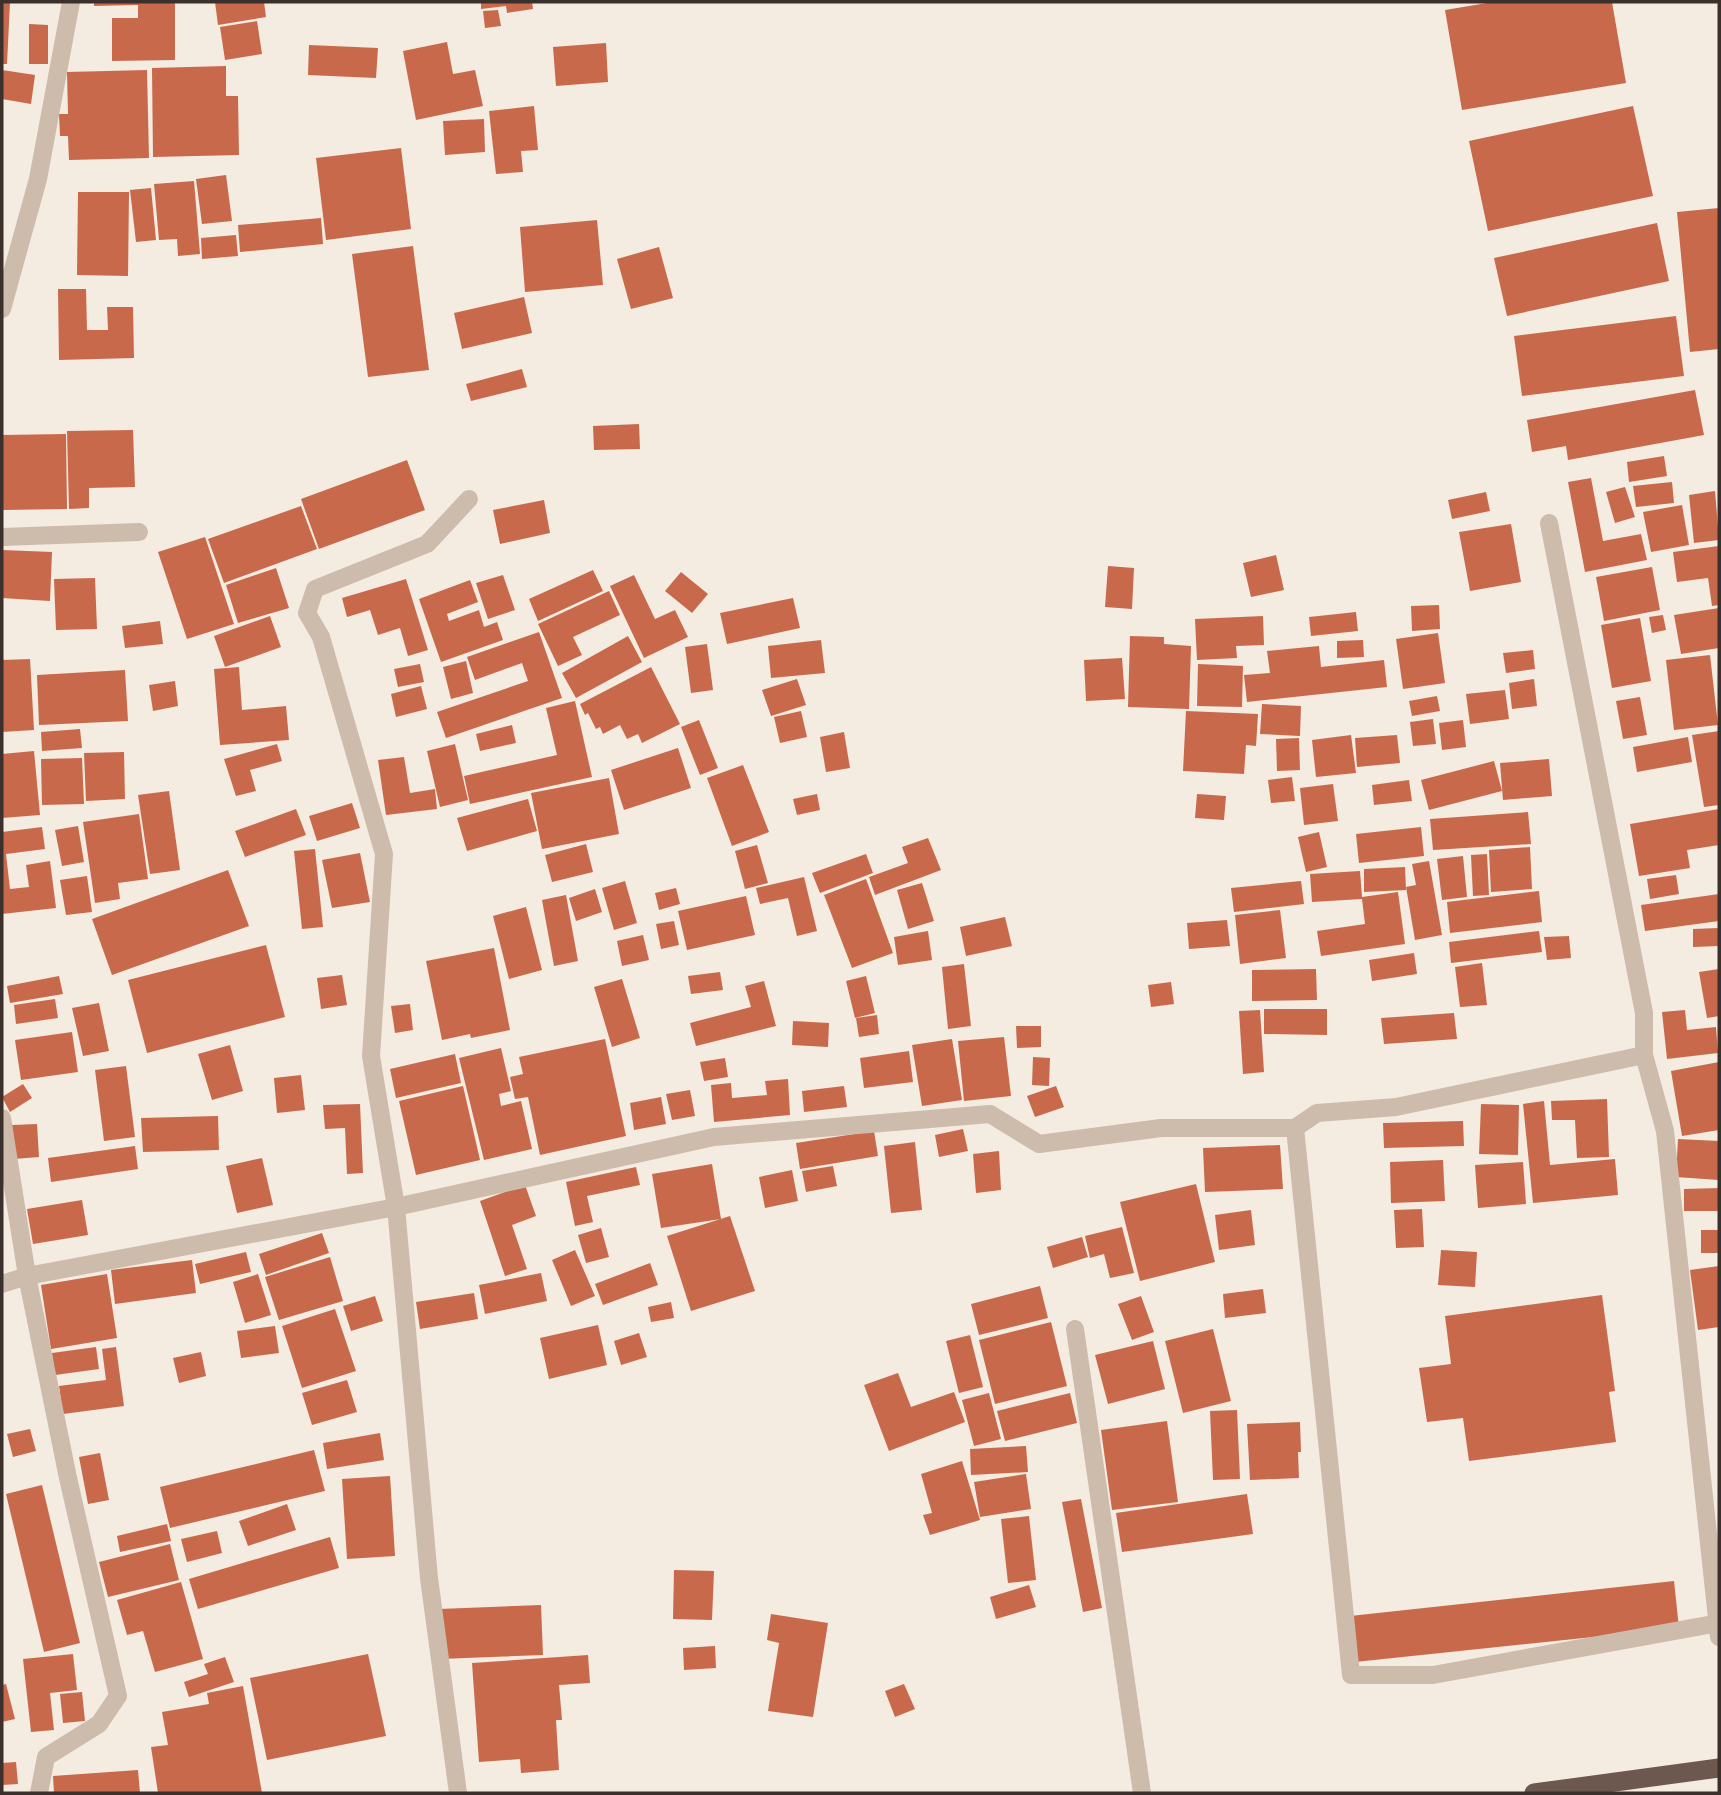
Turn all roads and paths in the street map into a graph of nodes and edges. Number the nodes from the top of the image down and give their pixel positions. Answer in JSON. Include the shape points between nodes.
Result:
{"nodes":[{"id":1,"x":71,"y":2,"type":"edge"},
{"id":2,"x":2,"y":309,"type":"edge"},
{"id":3,"x":469,"y":499,"type":"dead end"},
{"id":4,"x":1549,"y":523,"type":"dead end"},
{"id":5,"x":139,"y":532,"type":"dead end"},
{"id":6,"x":2,"y":537,"type":"edge"},
{"id":7,"x":1644,"y":1055,"type":"junction"},
{"id":8,"x":2,"y":1118,"type":"edge"},
{"id":9,"x":1295,"y":1128,"type":"junction"},
{"id":10,"x":396,"y":1207,"type":"junction"},
{"id":11,"x":27,"y":1276,"type":"junction"},
{"id":12,"x":2,"y":1284,"type":"edge"},
{"id":13,"x":1075,"y":1328,"type":"dead end"},
{"id":14,"x":1719,"y":1628,"type":"edge"},
{"id":15,"x":1719,"y":1768,"type":"edge"},
{"id":16,"x":39,"y":1793,"type":"edge"},
{"id":17,"x":458,"y":1793,"type":"edge"},
{"id":18,"x":1142,"y":1793,"type":"edge"},
{"id":19,"x":1534,"y":1793,"type":"edge"}],
"edges":[{"from":1,"to":2,"type":"street","via":[[38,179]]},
{"from":3,"to":10,"type":"street","via":[[427,544],[315,589],[307,613],[321,637],[384,854],[371,1056]]},
{"from":4,"to":7,"type":"street","via":[[1644,1013]]},
{"from":5,"to":6,"type":"street"},
{"from":7,"to":9,"type":"street","via":[[1396,1107],[1317,1113]]},
{"from":7,"to":14,"type":"street","via":[[1665,1131]]},
{"from":8,"to":11,"type":"street"},
{"from":9,"to":10,"type":"street","via":[[1161,1128],[1039,1144],[990,1114],[714,1137]]},
{"from":9,"to":14,"type":"street","via":[[1350,1675],[1433,1675]]},
{"from":10,"to":11,"type":"street"},
{"from":10,"to":17,"type":"street","via":[[429,1578]]},
{"from":11,"to":12,"type":"street"},
{"from":11,"to":16,"type":"street","via":[[117,1696],[99,1724],[46,1757]]},
{"from":13,"to":18,"type":"street"},
{"from":15,"to":19,"type":"highway"}]}
